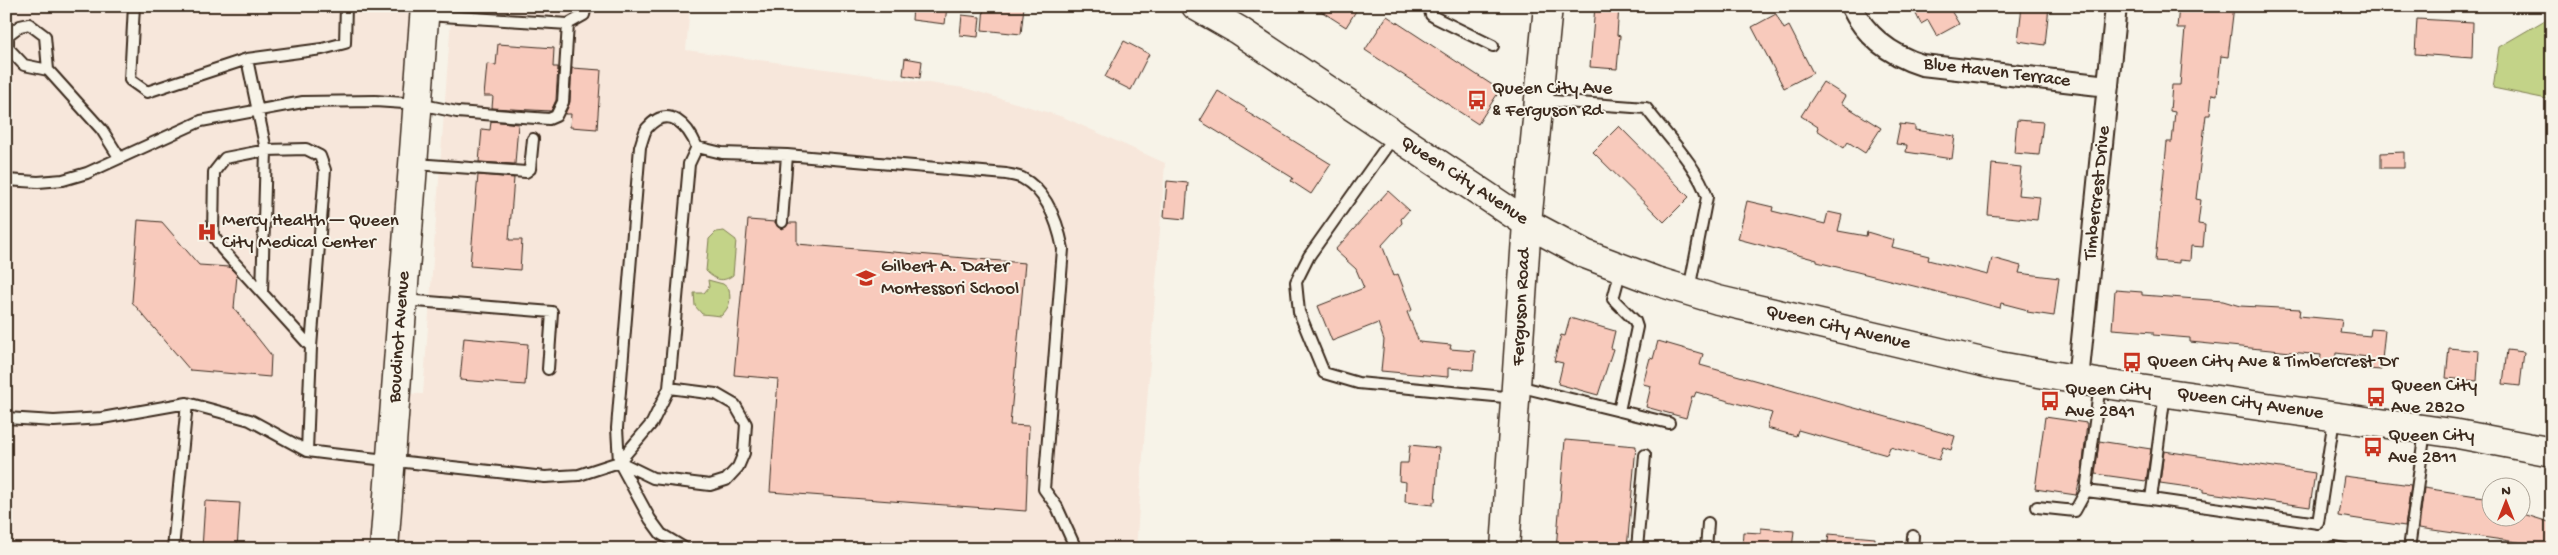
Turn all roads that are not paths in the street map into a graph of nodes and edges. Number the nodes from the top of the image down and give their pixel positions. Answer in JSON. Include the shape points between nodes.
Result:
{"nodes":[{"id":1,"x":134,"y":6,"type":"edge"},
{"id":2,"x":346,"y":6,"type":"edge"},
{"id":3,"x":586,"y":6,"type":"edge"},
{"id":4,"x":1196,"y":6,"type":"edge"},
{"id":5,"x":1429,"y":6,"type":"edge"},
{"id":6,"x":1548,"y":6,"type":"edge"},
{"id":7,"x":1851,"y":6,"type":"edge"},
{"id":8,"x":2116,"y":6,"type":"edge"},
{"id":9,"x":425,"y":11,"type":"edge"},
{"id":10,"x":568,"y":24,"type":"junction"},
{"id":11,"x":1493,"y":46,"type":"dead end"},
{"id":12,"x":7,"y":47,"type":"edge"},
{"id":13,"x":247,"y":59,"type":"junction"},
{"id":14,"x":48,"y":70,"type":"junction"},
{"id":15,"x":2108,"y":86,"type":"junction"},
{"id":16,"x":1538,"y":100,"type":"junction"},
{"id":17,"x":418,"y":104,"type":"junction"},
{"id":18,"x":259,"y":110,"type":"junction"},
{"id":19,"x":1394,"y":135,"type":"junction"},
{"id":20,"x":533,"y":139,"type":"dead end"},
{"id":21,"x":697,"y":147,"type":"junction"},
{"id":22,"x":266,"y":150,"type":"junction"},
{"id":23,"x":787,"y":155,"type":"junction"},
{"id":24,"x":119,"y":157,"type":"junction"},
{"id":25,"x":414,"y":164,"type":"junction"},
{"id":26,"x":6,"y":180,"type":"edge"},
{"id":27,"x":782,"y":222,"type":"dead end"},
{"id":28,"x":1526,"y":222,"type":"junction"},
{"id":29,"x":1621,"y":268,"type":"junction"},
{"id":30,"x":1689,"y":291,"type":"junction"},
{"id":31,"x":262,"y":293,"type":"junction"},
{"id":32,"x":403,"y":300,"type":"junction"},
{"id":33,"x":311,"y":347,"type":"junction"},
{"id":34,"x":548,"y":369,"type":"dead end"},
{"id":35,"x":2089,"y":381,"type":"junction"},
{"id":36,"x":669,"y":388,"type":"junction"},
{"id":37,"x":1517,"y":392,"type":"junction"},
{"id":38,"x":2165,"y":392,"type":"junction"},
{"id":39,"x":187,"y":403,"type":"junction"},
{"id":40,"x":1619,"y":411,"type":"junction"},
{"id":41,"x":2334,"y":416,"type":"junction"},
{"id":42,"x":6,"y":418,"type":"edge"},
{"id":43,"x":1670,"y":423,"type":"dead end"},
{"id":44,"x":2425,"y":429,"type":"junction"},
{"id":45,"x":307,"y":451,"type":"junction"},
{"id":46,"x":2552,"y":452,"type":"edge"},
{"id":47,"x":1645,"y":455,"type":"dead end"},
{"id":48,"x":391,"y":460,"type":"junction"},
{"id":49,"x":619,"y":462,"type":"junction"},
{"id":50,"x":2086,"y":491,"type":"junction"},
{"id":51,"x":2151,"y":499,"type":"junction"},
{"id":52,"x":2037,"y":507,"type":"dead end"},
{"id":53,"x":1708,"y":523,"type":"dead end"},
{"id":54,"x":1913,"y":536,"type":"dead end"},
{"id":55,"x":2332,"y":547,"type":"dead end"},
{"id":56,"x":173,"y":549,"type":"edge"},
{"id":57,"x":384,"y":549,"type":"edge"},
{"id":58,"x":686,"y":549,"type":"edge"},
{"id":59,"x":1076,"y":549,"type":"edge"},
{"id":60,"x":1505,"y":549,"type":"edge"},
{"id":61,"x":1637,"y":549,"type":"edge"},
{"id":62,"x":1706,"y":549,"type":"edge"},
{"id":63,"x":1912,"y":549,"type":"edge"},
{"id":64,"x":2344,"y":549,"type":"edge"},
{"id":65,"x":2409,"y":549,"type":"edge"}],
"edges":[{"from":1,"to":13,"type":"lane","via":[[130,80],[147,92]]},
{"from":2,"to":13,"type":"lane","via":[[345,43]]},
{"from":3,"to":10,"type":"lane","via":[[584,16]]},
{"from":4,"to":19,"type":"main road","name":"Queen City Avenue","via":[[1225,17]]},
{"from":5,"to":11,"type":"lane","via":[[1436,18]]},
{"from":6,"to":16,"type":"main road","name":"Ferguson Road"},
{"from":7,"to":15,"type":"street","name":"Blue Haven Terrace","via":[[1867,32],[1883,47],[1922,65]]},
{"from":8,"to":15,"type":"street","name":"Timbercrest Drive"},
{"from":9,"to":10,"type":"lane"},
{"from":9,"to":17,"type":"main road","name":"Boudinot Avenue"},
{"from":10,"to":17,"type":"lane","via":[[563,102],[556,116],[549,119],[482,114]]},
{"from":12,"to":14,"type":"lane","via":[[24,65]]},
{"from":12,"to":14,"type":"lane","via":[[8,35],[29,24],[45,36]]},
{"from":13,"to":18,"type":"lane"},
{"from":14,"to":24,"type":"lane","via":[[102,130]]},
{"from":15,"to":35,"type":"street","name":"Timbercrest Drive"},
{"from":16,"to":28,"type":"main road","name":"Ferguson Road"},
{"from":16,"to":30,"type":"lane","via":[[1646,108],[1694,171],[1704,186],[1707,198]]},
{"from":17,"to":18,"type":"lane","via":[[344,100],[303,102]]},
{"from":17,"to":25,"type":"main road","name":"Boudinot Avenue"},
{"from":18,"to":22,"type":"lane"},
{"from":18,"to":24,"type":"lane","via":[[201,121]]},
{"from":19,"to":28,"type":"main road","name":"Queen City Avenue"},
{"from":19,"to":37,"type":"lane","via":[[1309,256],[1296,282],[1299,312],[1324,373],[1358,383]]},
{"from":20,"to":25,"type":"lane","via":[[530,169],[526,172]]},
{"from":21,"to":23,"type":"lane","via":[[722,153]]},
{"from":21,"to":36,"type":"lane","via":[[688,164]]},
{"from":21,"to":49,"type":"lane","via":[[690,130],[675,118],[662,118],[647,129],[640,147],[617,428]]},
{"from":22,"to":31,"type":"lane"},
{"from":22,"to":31,"type":"lane","via":[[224,158],[214,172],[213,235]]},
{"from":22,"to":33,"type":"lane","via":[[306,149],[320,156],[325,170]]},
{"from":23,"to":27,"type":"lane"},
{"from":23,"to":59,"type":"lane","via":[[1006,174],[1022,178],[1038,192],[1054,216],[1063,249],[1044,489],[1057,506]]},
{"from":24,"to":26,"type":"lane","via":[[87,173],[63,180]]},
{"from":25,"to":32,"type":"main road","name":"Boudinot Avenue"},
{"from":28,"to":29,"type":"main road","name":"Queen City Avenue","via":[[1585,254]]},
{"from":28,"to":37,"type":"main road","name":"Ferguson Road"},
{"from":29,"to":30,"type":"main road","name":"Queen City Avenue"},
{"from":29,"to":40,"type":"lane","via":[[1613,300],[1637,327]]},
{"from":30,"to":35,"type":"main road","name":"Queen City Avenue","via":[[2000,366]]},
{"from":31,"to":33,"type":"lane"},
{"from":32,"to":34,"type":"lane","via":[[552,312]]},
{"from":32,"to":48,"type":"main road","name":"Boudinot Avenue"},
{"from":33,"to":45,"type":"lane"},
{"from":35,"to":38,"type":"main road","name":"Queen City Avenue"},
{"from":35,"to":50,"type":"lane"},
{"from":36,"to":49,"type":"lane","via":[[652,423]]},
{"from":36,"to":49,"type":"lane","via":[[716,394],[736,406],[746,424],[744,453],[738,467],[726,480],[710,485],[653,478]]},
{"from":37,"to":40,"type":"lane"},
{"from":37,"to":60,"type":"main road","name":"Ferguson Road"},
{"from":38,"to":41,"type":"main road","name":"Queen City Avenue"},
{"from":38,"to":51,"type":"lane"},
{"from":39,"to":42,"type":"lane","via":[[102,418],[54,421]]},
{"from":39,"to":45,"type":"lane","via":[[250,420]]},
{"from":39,"to":56,"type":"lane"},
{"from":40,"to":43,"type":"lane"},
{"from":41,"to":44,"type":"main road","name":"Queen City Avenue"},
{"from":41,"to":51,"type":"lane","via":[[2318,523]]},
{"from":44,"to":46,"type":"main road","name":"Queen City Avenue"},
{"from":44,"to":65,"type":"lane"},
{"from":45,"to":48,"type":"lane"},
{"from":47,"to":61,"type":"lane"},
{"from":48,"to":49,"type":"lane","via":[[545,477],[578,475]]},
{"from":48,"to":57,"type":"main road","name":"Boudinot Avenue"},
{"from":49,"to":58,"type":"lane","via":[[661,534]]},
{"from":50,"to":51,"type":"lane"},
{"from":50,"to":52,"type":"lane","via":[[2075,512]]},
{"from":53,"to":62,"type":"lane"},
{"from":54,"to":63,"type":"lane"},
{"from":55,"to":64,"type":"lane"}]}
